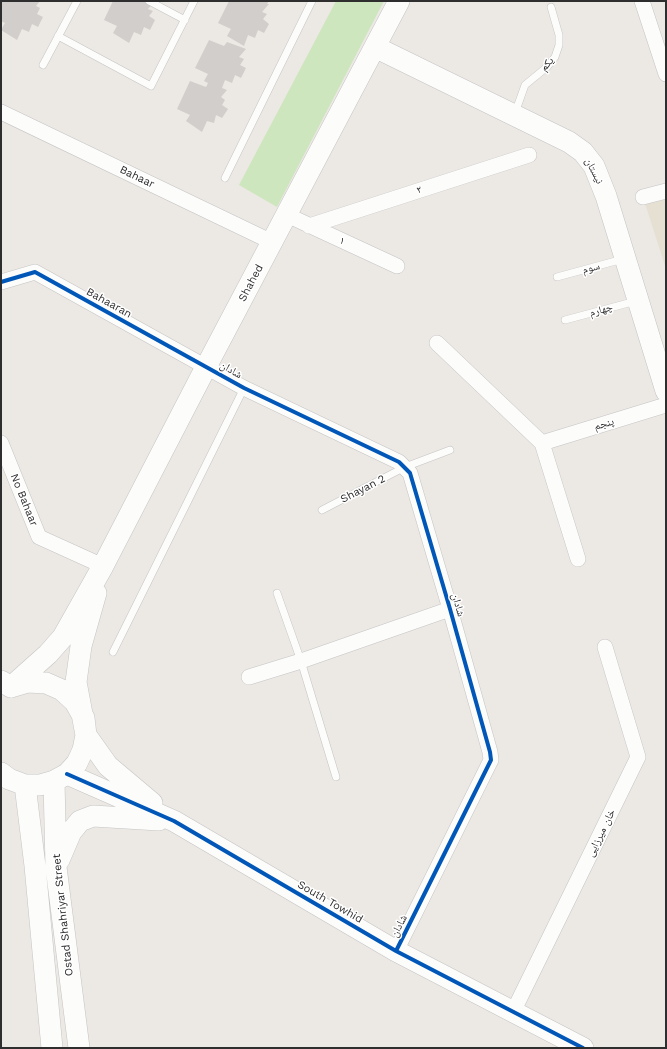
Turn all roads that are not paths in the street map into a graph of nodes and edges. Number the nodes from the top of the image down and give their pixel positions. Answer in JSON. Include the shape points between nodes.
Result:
{"nodes":[{"id":1,"x":77,"y":1,"type":"edge"},
{"id":2,"x":149,"y":1,"type":"edge"},
{"id":3,"x":194,"y":1,"type":"edge"},
{"id":4,"x":312,"y":1,"type":"edge"},
{"id":5,"x":399,"y":1,"type":"edge"},
{"id":6,"x":642,"y":1,"type":"edge"},
{"id":7,"x":551,"y":7,"type":"dead end"},
{"id":8,"x":185,"y":20,"type":"junction"},
{"id":9,"x":58,"y":36,"type":"junction"},
{"id":10,"x":375,"y":47,"type":"junction"},
{"id":11,"x":43,"y":65,"type":"dead end"},
{"id":12,"x":666,"y":74,"type":"edge"},
{"id":13,"x":1,"y":112,"type":"edge"},
{"id":14,"x":514,"y":115,"type":"junction"},
{"id":15,"x":529,"y":155,"type":"dead end"},
{"id":16,"x":225,"y":178,"type":"dead end"},
{"id":17,"x":666,"y":190,"type":"edge"},
{"id":18,"x":643,"y":197,"type":"dead end"},
{"id":19,"x":287,"y":215,"type":"junction"},
{"id":20,"x":310,"y":226,"type":"junction"},
{"id":21,"x":272,"y":242,"type":"junction"},
{"id":22,"x":626,"y":259,"type":"junction"},
{"id":23,"x":397,"y":266,"type":"dead end"},
{"id":24,"x":557,"y":277,"type":"dead end"},
{"id":25,"x":1,"y":282,"type":"edge"},
{"id":26,"x":638,"y":300,"type":"junction"},
{"id":27,"x":565,"y":320,"type":"dead end"},
{"id":28,"x":437,"y":343,"type":"dead end"},
{"id":29,"x":206,"y":367,"type":"junction"},
{"id":30,"x":244,"y":388,"type":"junction"},
{"id":31,"x":666,"y":391,"type":"edge"},
{"id":32,"x":666,"y":405,"type":"edge"},
{"id":33,"x":1,"y":443,"type":"edge"},
{"id":34,"x":542,"y":443,"type":"junction"},
{"id":35,"x":450,"y":450,"type":"dead end"},
{"id":36,"x":405,"y":467,"type":"junction"},
{"id":37,"x":322,"y":510,"type":"dead end"},
{"id":38,"x":578,"y":559,"type":"dead end"},
{"id":39,"x":103,"y":566,"type":"junction"},
{"id":40,"x":277,"y":593,"type":"dead end"},
{"id":41,"x":450,"y":609,"type":"junction"},
{"id":42,"x":605,"y":647,"type":"dead end"},
{"id":43,"x":113,"y":652,"type":"dead end"},
{"id":44,"x":301,"y":661,"type":"junction"},
{"id":45,"x":249,"y":678,"type":"dead end"},
{"id":46,"x":4,"y":687,"type":"edge"},
{"id":47,"x":81,"y":713,"type":"junction"},
{"id":48,"x":86,"y":735,"type":"junction"},
{"id":49,"x":1,"y":773,"type":"edge"},
{"id":50,"x":61,"y":778,"type":"junction"},
{"id":51,"x":336,"y":778,"type":"dead end"},
{"id":52,"x":25,"y":785,"type":"junction"},
{"id":53,"x":174,"y":821,"type":"junction"},
{"id":54,"x":56,"y":867,"type":"junction"},
{"id":55,"x":396,"y":951,"type":"junction"},
{"id":56,"x":512,"y":1012,"type":"junction"},
{"id":57,"x":52,"y":1048,"type":"edge"},
{"id":58,"x":79,"y":1048,"type":"edge"},
{"id":59,"x":583,"y":1048,"type":"edge"}],
"edges":[{"from":1,"to":9,"type":"lane"},
{"from":2,"to":8,"type":"lane"},
{"from":3,"to":8,"type":"lane"},
{"from":4,"to":16,"type":"lane"},
{"from":5,"to":10,"type":"main road","name":"Shahed"},
{"from":6,"to":12,"type":"street"},
{"from":7,"to":14,"type":"lane","name":"یکم","via":[[559,35],[559,46],[547,67],[525,85]]},
{"from":8,"to":9,"type":"lane","via":[[151,86]]},
{"from":9,"to":11,"type":"lane"},
{"from":10,"to":14,"type":"main road","name":"نيستان"},
{"from":10,"to":19,"type":"main road","name":"Shahed"},
{"from":13,"to":21,"type":"street","name":"Bahaar"},
{"from":14,"to":22,"type":"main road","name":"نيستان","via":[[570,142],[589,159],[606,196]]},
{"from":15,"to":20,"type":"street","name":"۲"},
{"from":17,"to":18,"type":"street"},
{"from":19,"to":20,"type":"street","name":"۱"},
{"from":19,"to":21,"type":"main road","name":"Shahed"},
{"from":20,"to":23,"type":"street","name":"۱"},
{"from":21,"to":29,"type":"main road","name":"Shahed"},
{"from":22,"to":24,"type":"lane","name":"سوم"},
{"from":22,"to":26,"type":"main road","name":"نيستان"},
{"from":25,"to":29,"type":"street","name":"Bahaaran","via":[[35,272]]},
{"from":26,"to":27,"type":"lane","name":"چهارم"},
{"from":26,"to":31,"type":"main road","name":"نيستان"},
{"from":28,"to":34,"type":"street"},
{"from":29,"to":30,"type":"street","name":"شادان"},
{"from":29,"to":39,"type":"main road","name":"Shahed"},
{"from":30,"to":36,"type":"street","name":"شادان"},
{"from":30,"to":43,"type":"lane"},
{"from":32,"to":34,"type":"street","name":"پنجم"},
{"from":33,"to":39,"type":"street","name":"No Bahaar","via":[[39,537]]},
{"from":34,"to":38,"type":"street"},
{"from":35,"to":36,"type":"lane","name":"Shayan 2"},
{"from":36,"to":37,"type":"lane","name":"Shayan 2"},
{"from":36,"to":41,"type":"street","name":"شادان","via":[[410,474]]},
{"from":39,"to":46,"type":"main road","via":[[63,637],[48,654]]},
{"from":39,"to":47,"type":"main road","via":[[81,646],[76,682]]},
{"from":40,"to":44,"type":"lane"},
{"from":41,"to":44,"type":"street"},
{"from":41,"to":55,"type":"street","name":"شادان","via":[[491,760]]},
{"from":42,"to":56,"type":"street","name":"خان میرزایی","via":[[638,757]]},
{"from":44,"to":45,"type":"street"},
{"from":44,"to":51,"type":"lane"},
{"from":46,"to":47,"type":"main road","via":[[28,682],[46,683],[62,690],[75,702]]},
{"from":47,"to":48,"type":"main road"},
{"from":48,"to":50,"type":"main road","via":[[77,763]]},
{"from":48,"to":53,"type":"main road","name":"South Towhid","via":[[108,766]]},
{"from":49,"to":52,"type":"main road"},
{"from":50,"to":52,"type":"main road","via":[[40,785]]},
{"from":50,"to":53,"type":"main road","name":"South Towhid"},
{"from":50,"to":54,"type":"main road","name":"Ostad Shahriyar Street"},
{"from":52,"to":57,"type":"main road","name":"Ostad Shahriyar Street"},
{"from":53,"to":54,"type":"main road","via":[[93,816],[80,821],[70,832]]},
{"from":53,"to":55,"type":"main road","name":"South Towhid"},
{"from":54,"to":58,"type":"main road","name":"Ostad Shahriyar Street"},
{"from":55,"to":56,"type":"main road","name":"South Towhid"},
{"from":56,"to":59,"type":"main road","name":"South Towhid"}]}
